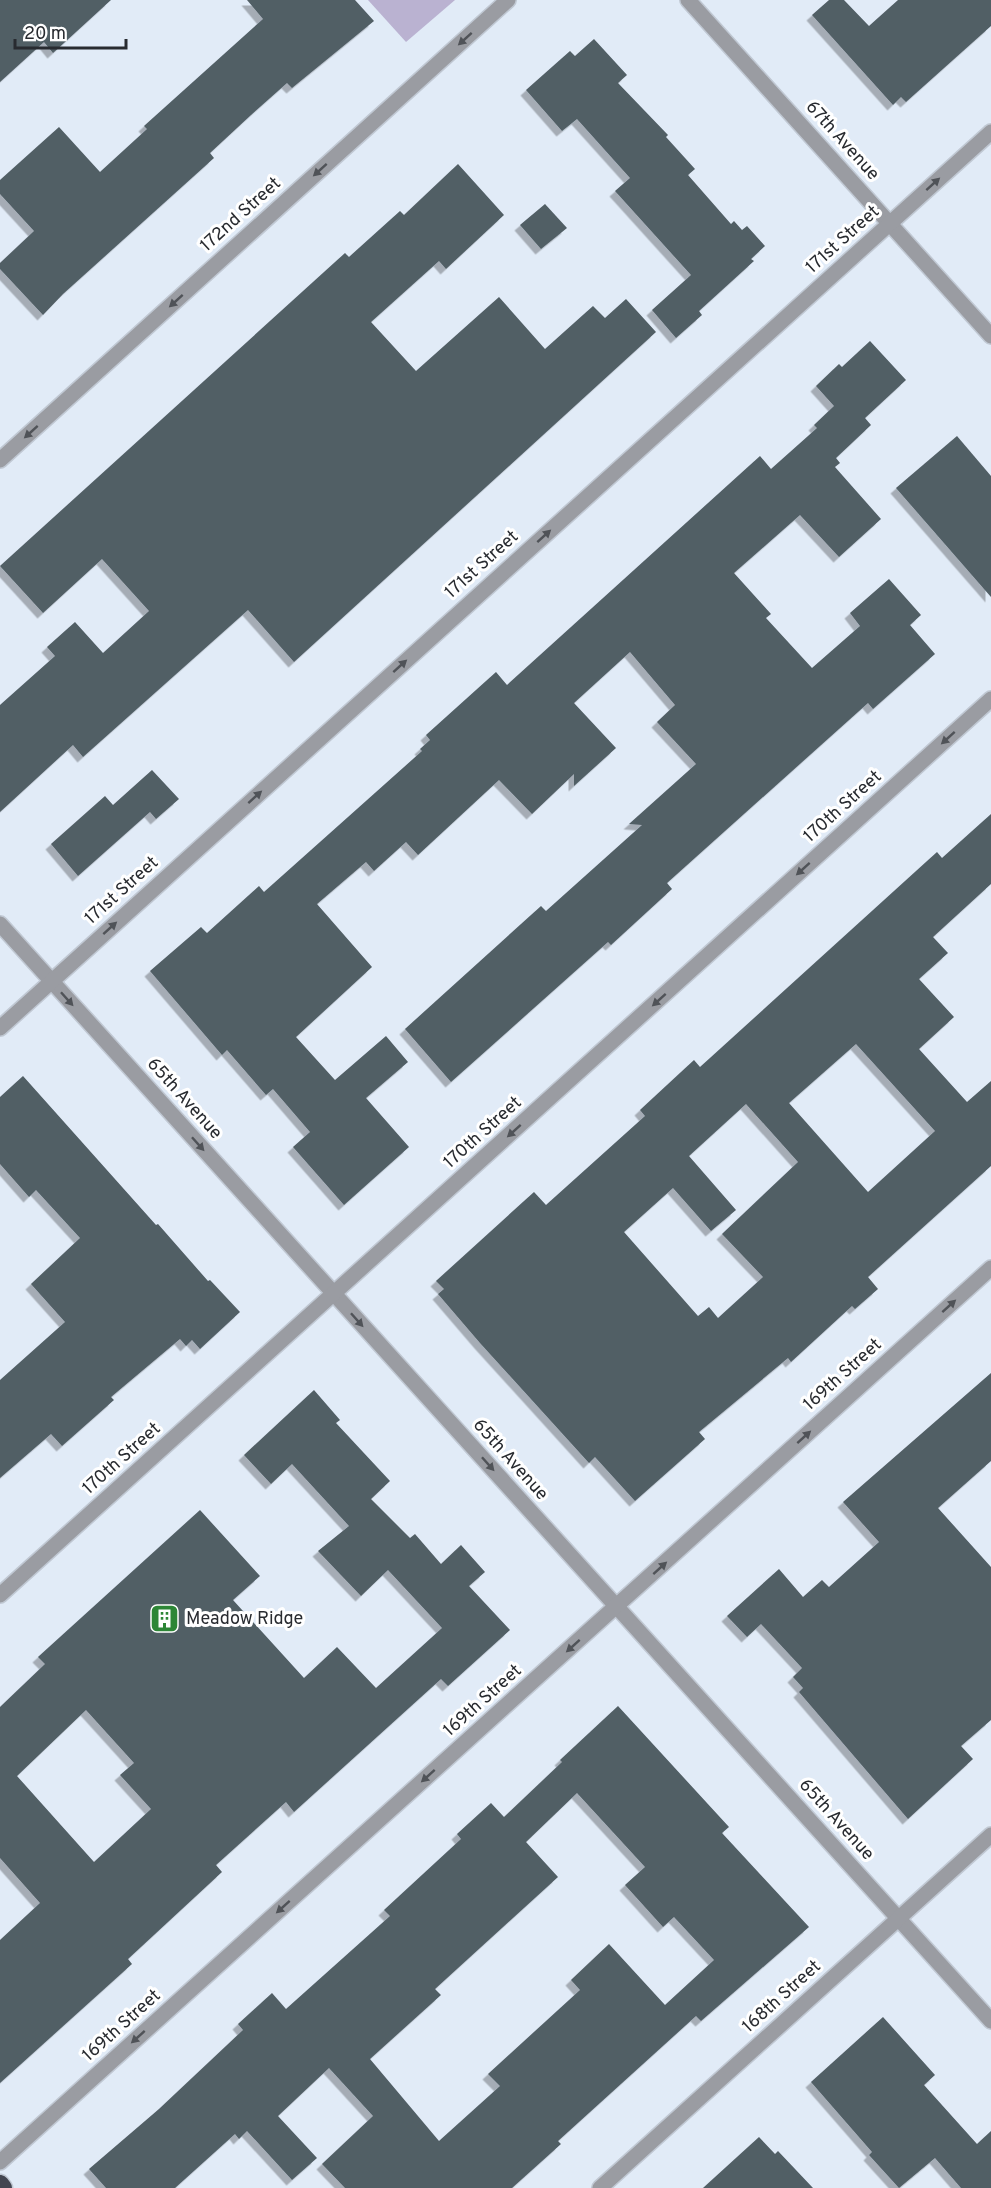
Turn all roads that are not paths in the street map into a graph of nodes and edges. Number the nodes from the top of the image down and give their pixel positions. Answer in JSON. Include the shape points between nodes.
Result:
{"nodes":[{"id":1,"x":508,"y":0,"type":"edge"},
{"id":2,"x":688,"y":0,"type":"edge"},
{"id":3,"x":991,"y":132,"type":"edge"},
{"id":4,"x":890,"y":224,"type":"junction"},
{"id":5,"x":991,"y":336,"type":"edge"},
{"id":6,"x":0,"y":460,"type":"edge"},
{"id":7,"x":991,"y":699,"type":"edge"},
{"id":8,"x":0,"y":924,"type":"edge"},
{"id":9,"x":51,"y":981,"type":"junction"},
{"id":10,"x":0,"y":1028,"type":"edge"},
{"id":11,"x":991,"y":1268,"type":"edge"},
{"id":12,"x":334,"y":1294,"type":"junction"},
{"id":13,"x":0,"y":1595,"type":"edge"},
{"id":14,"x":616,"y":1607,"type":"junction"},
{"id":15,"x":991,"y":1836,"type":"edge"},
{"id":16,"x":899,"y":1919,"type":"junction"},
{"id":17,"x":991,"y":2021,"type":"edge"},
{"id":18,"x":0,"y":2162,"type":"edge"},
{"id":19,"x":0,"y":2184,"type":"edge"},
{"id":20,"x":3,"y":2188,"type":"edge"},
{"id":21,"x":600,"y":2188,"type":"edge"}],
"edges":[{"from":1,"to":6,"type":"street","name":"172nd Street","one_way":true},
{"from":2,"to":4,"type":"street","name":"67th Avenue"},
{"from":4,"to":3,"type":"street","name":"171st Street","one_way":true},
{"from":4,"to":5,"type":"street","name":"67th Avenue"},
{"from":9,"to":4,"type":"street","name":"171st Street","one_way":true},
{"from":7,"to":12,"type":"street","name":"170th Street","one_way":true},
{"from":8,"to":9,"type":"street","name":"65th Avenue"},
{"from":9,"to":10,"type":"street","name":"171st Street"},
{"from":9,"to":12,"type":"street","name":"65th Avenue","one_way":true},
{"from":14,"to":11,"type":"street","name":"169th Street","one_way":true},
{"from":12,"to":13,"type":"street","name":"170th Street"},
{"from":12,"to":14,"type":"street","name":"65th Avenue","one_way":true},
{"from":14,"to":16,"type":"street","name":"65th Avenue"},
{"from":14,"to":18,"type":"street","name":"169th Street","one_way":true},
{"from":15,"to":16,"type":"street","name":"168th Street"},
{"from":16,"to":17,"type":"street","name":"65th Avenue"},
{"from":16,"to":21,"type":"street","name":"168th Street"},
{"from":19,"to":20,"type":"highway"}]}
